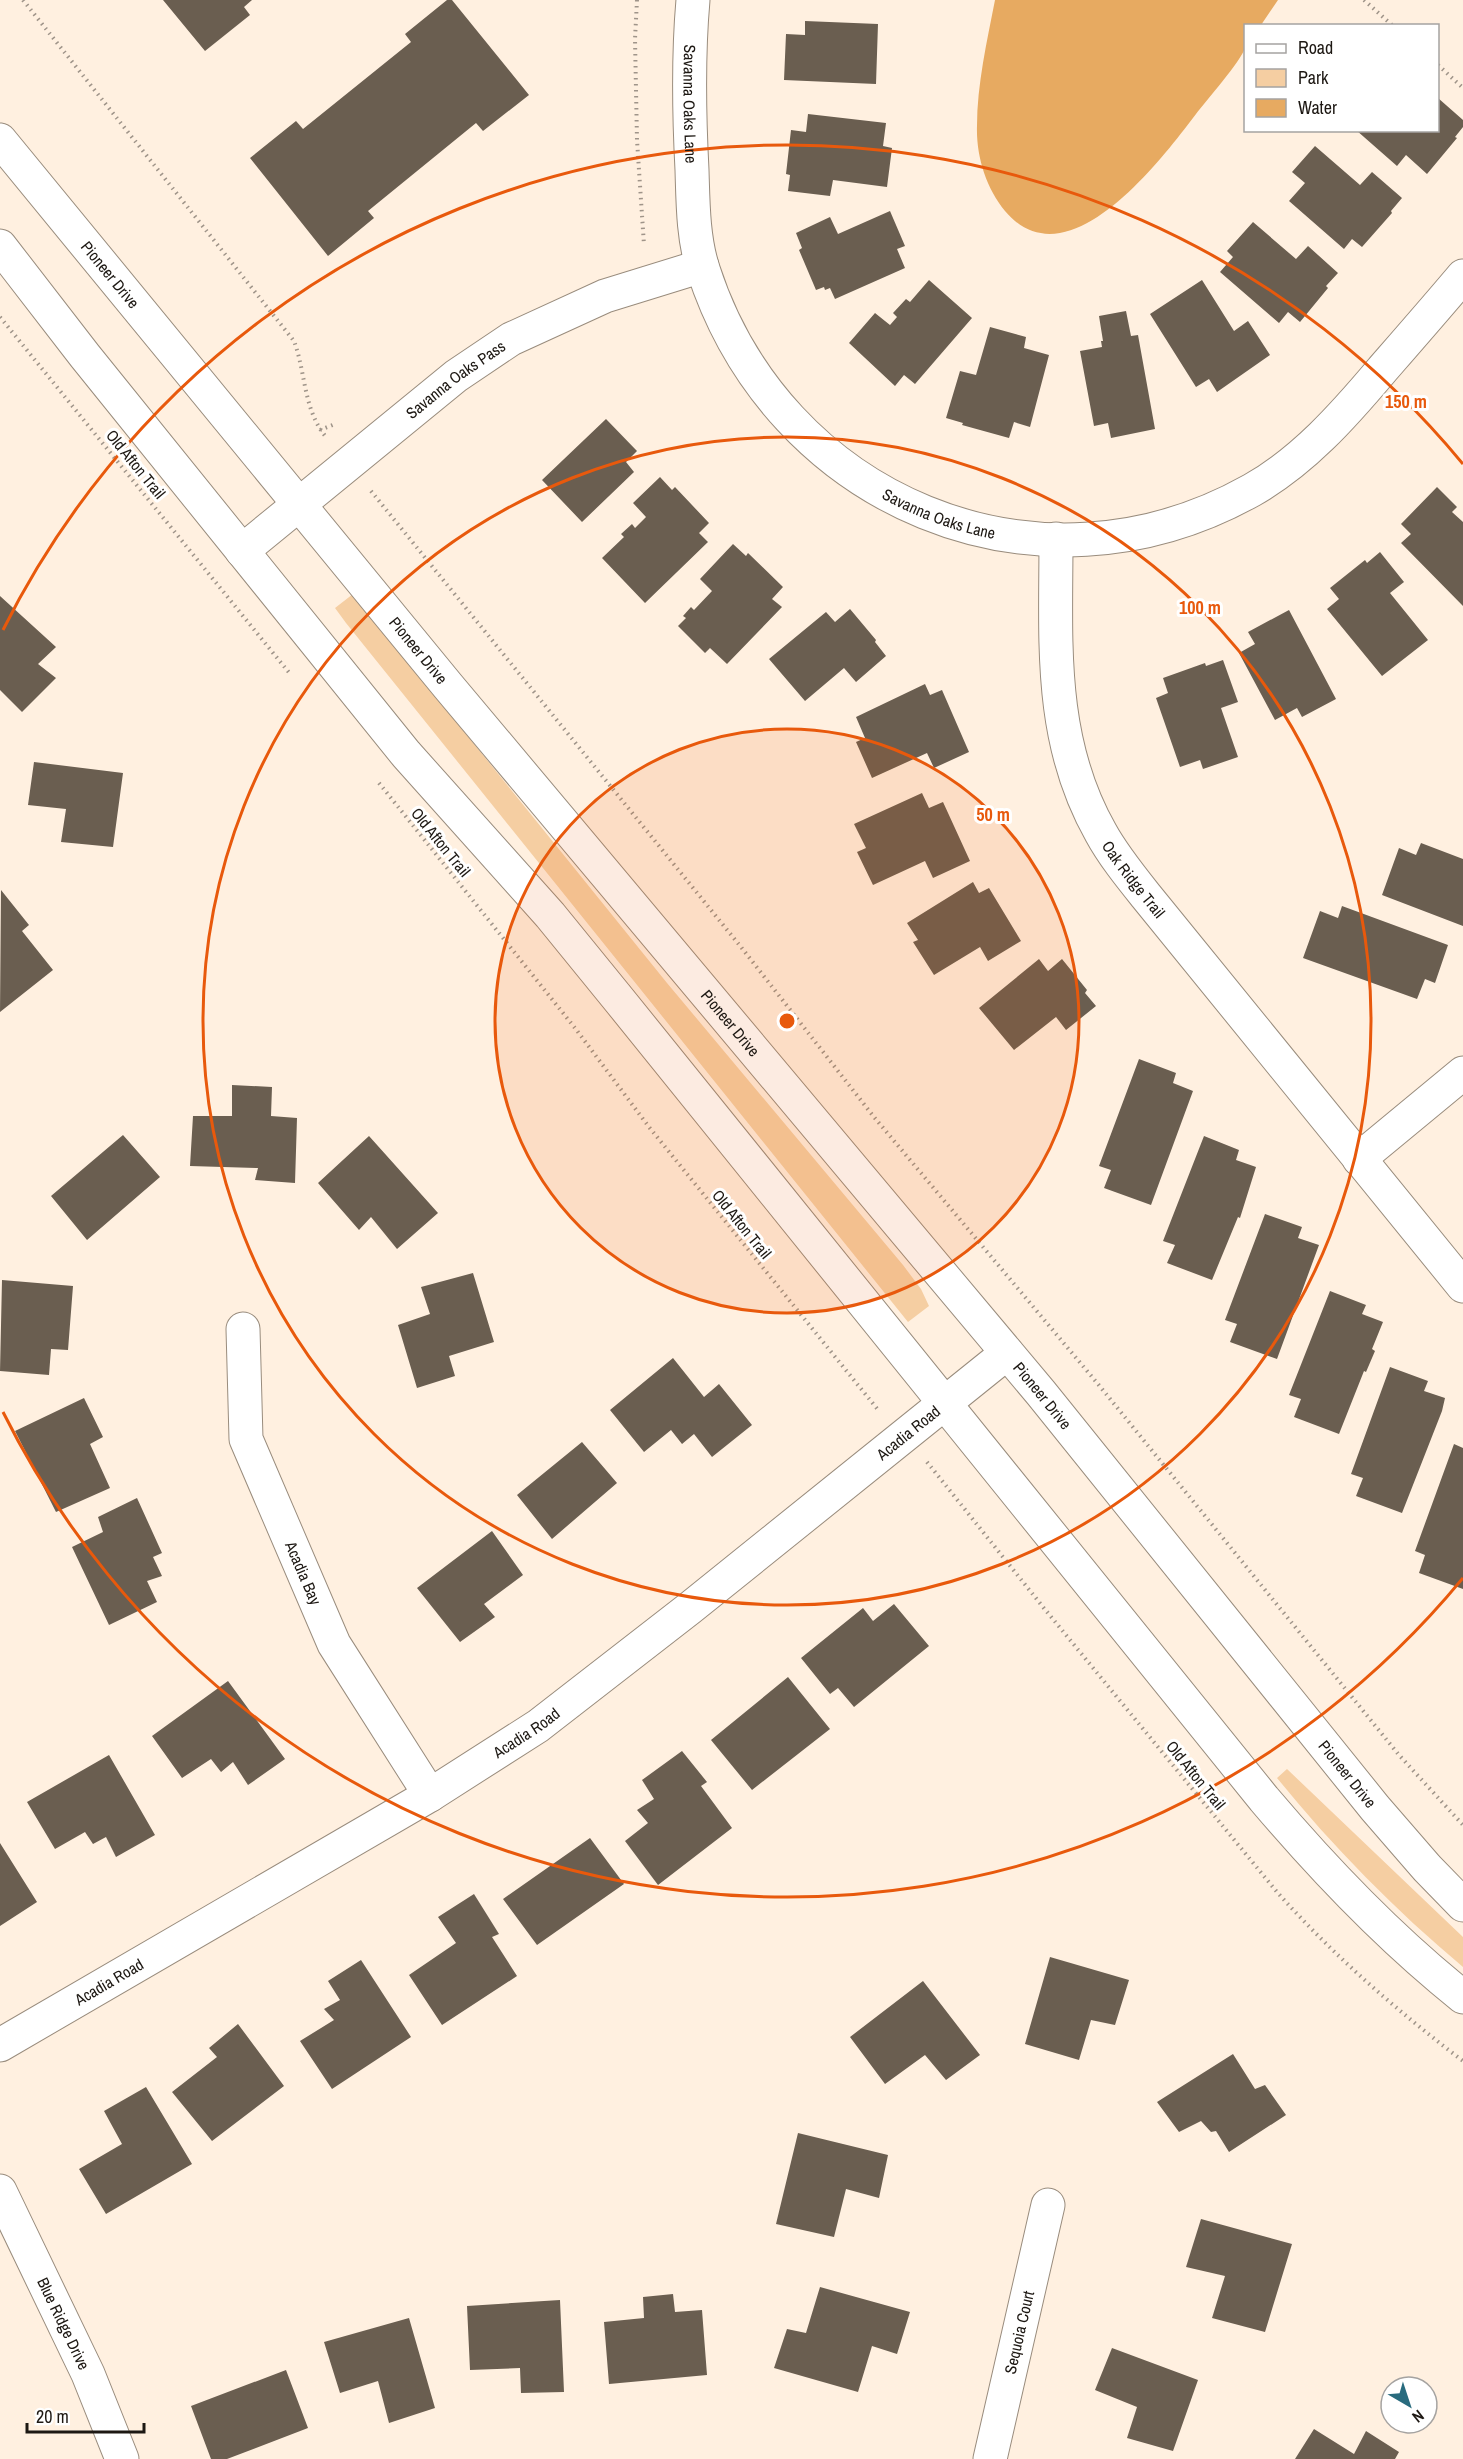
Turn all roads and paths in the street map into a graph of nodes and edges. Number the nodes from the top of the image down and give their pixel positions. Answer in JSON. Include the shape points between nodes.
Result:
{"nodes":[{"id":1,"x":23,"y":0,"type":"edge"},
{"id":2,"x":637,"y":0,"type":"edge"},
{"id":3,"x":693,"y":0,"type":"edge"},
{"id":4,"x":1364,"y":0,"type":"edge"},
{"id":5,"x":1391,"y":24,"type":"edge"},
{"id":6,"x":1439,"y":67,"type":"edge"},
{"id":7,"x":1463,"y":88,"type":"edge"},
{"id":8,"x":0,"y":140,"type":"edge"},
{"id":9,"x":643,"y":243,"type":"dead end"},
{"id":10,"x":0,"y":246,"type":"edge"},
{"id":11,"x":702,"y":266,"type":"junction"},
{"id":12,"x":1463,"y":276,"type":"edge"},
{"id":13,"x":0,"y":317,"type":"edge"},
{"id":14,"x":320,"y":430,"type":"dead end"},
{"id":15,"x":300,"y":504,"type":"junction"},
{"id":16,"x":395,"y":521,"type":"dead end"},
{"id":17,"x":1056,"y":539,"type":"junction"},
{"id":18,"x":243,"y":551,"type":"junction"},
{"id":19,"x":295,"y":680,"type":"dead end"},
{"id":20,"x":377,"y":781,"type":"dead end"},
{"id":21,"x":1463,"y":1073,"type":"edge"},
{"id":22,"x":1359,"y":1159,"type":"junction"},
{"id":23,"x":1463,"y":1286,"type":"edge"},
{"id":24,"x":243,"y":1329,"type":"dead end"},
{"id":25,"x":1007,"y":1353,"type":"junction"},
{"id":26,"x":858,"y":1387,"type":"dead end"},
{"id":27,"x":945,"y":1404,"type":"junction"},
{"id":28,"x":940,"y":1476,"type":"dead end"},
{"id":29,"x":430,"y":1794,"type":"junction"},
{"id":30,"x":1463,"y":1825,"type":"edge"},
{"id":31,"x":1463,"y":1905,"type":"edge"},
{"id":32,"x":1463,"y":1997,"type":"edge"},
{"id":33,"x":0,"y":2045,"type":"edge"},
{"id":34,"x":1463,"y":2061,"type":"edge"},
{"id":35,"x":0,"y":2191,"type":"edge"},
{"id":36,"x":1048,"y":2205,"type":"dead end"},
{"id":37,"x":122,"y":2459,"type":"edge"},
{"id":38,"x":990,"y":2459,"type":"edge"}],
"edges":[{"from":1,"to":14,"type":"path","via":[[294,341],[311,416]]},
{"from":2,"to":9,"type":"path","via":[[636,130]]},
{"from":3,"to":11,"type":"street","name":"Savanna Oaks Lane","via":[[690,132],[694,219]]},
{"from":4,"to":5,"type":"path"},
{"from":6,"to":7,"type":"path"},
{"from":8,"to":15,"type":"street","name":"Pioneer Drive"},
{"from":10,"to":18,"type":"street"},
{"from":11,"to":15,"type":"street","name":"Savanna Oaks Pass","via":[[604,296],[511,339],[456,376]]},
{"from":11,"to":17,"type":"street","name":"Savanna Oaks Lane","via":[[734,340],[756,379],[792,423],[838,464],[889,496],[928,514],[993,532]]},
{"from":12,"to":17,"type":"street","name":"Savanna Oaks Lane","via":[[1331,427],[1274,476],[1225,504],[1175,524],[1098,538]]},
{"from":13,"to":19,"type":"path","name":"Old Afton Trail"},
{"from":15,"to":18,"type":"street","name":"Savanna Oaks Pass"},
{"from":15,"to":25,"type":"street","name":"Pioneer Drive","via":[[610,881]]},
{"from":16,"to":30,"type":"path","via":[[874,1117],[1399,1755]]},
{"from":17,"to":22,"type":"street","name":"Oak Ridge Trail","via":[[1057,693],[1064,736],[1088,808],[1101,834],[1146,896]]},
{"from":18,"to":27,"type":"street","via":[[406,754],[550,915]]},
{"from":20,"to":26,"type":"path","name":"Old Afton Trail"},
{"from":21,"to":22,"type":"street"},
{"from":22,"to":23,"type":"street","name":"Oak Ridge Trail"},
{"from":24,"to":29,"type":"street","name":"Acadia Bay","via":[[246,1439],[334,1644]]},
{"from":25,"to":27,"type":"street","name":"Acadia Road"},
{"from":25,"to":31,"type":"street","name":"Pioneer Drive","via":[[1400,1838]]},
{"from":27,"to":29,"type":"street","name":"Acadia Road","via":[[538,1726]]},
{"from":27,"to":32,"type":"street","via":[[1305,1848],[1385,1930]]},
{"from":28,"to":34,"type":"path","name":"Old Afton Trail","via":[[1049,1615],[1295,1912],[1389,2002]]},
{"from":29,"to":33,"type":"street","name":"Acadia Road"},
{"from":35,"to":37,"type":"street","name":"Blue Ridge Drive","via":[[88,2374]]},
{"from":36,"to":38,"type":"street","name":"Sequoia Court"}]}
